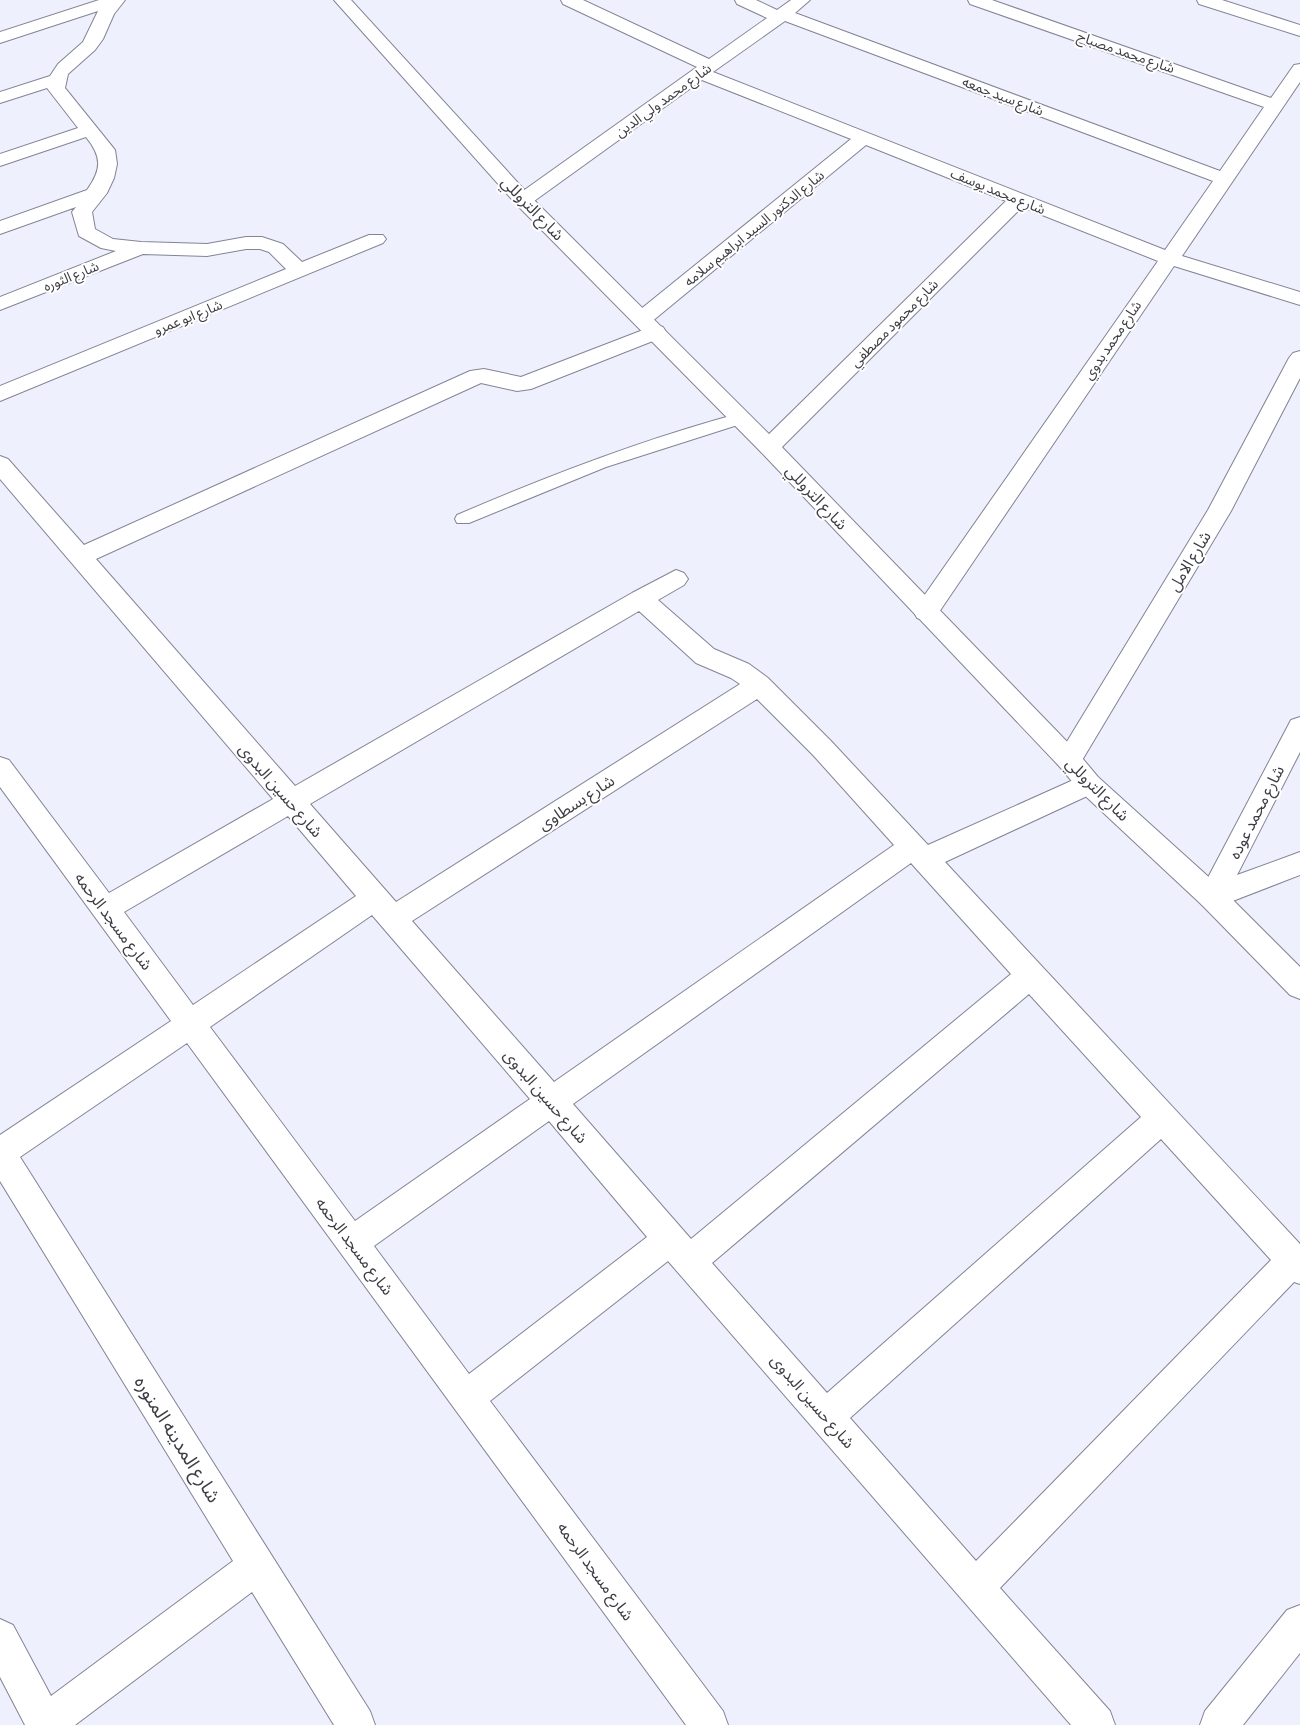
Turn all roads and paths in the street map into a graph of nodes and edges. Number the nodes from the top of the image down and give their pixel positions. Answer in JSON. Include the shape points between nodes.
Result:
{"nodes":[{"id":1,"x":117,"y":0,"type":"edge"},
{"id":2,"x":342,"y":0,"type":"edge"},
{"id":3,"x":569,"y":0,"type":"edge"},
{"id":4,"x":743,"y":0,"type":"edge"},
{"id":5,"x":802,"y":0,"type":"edge"},
{"id":6,"x":976,"y":0,"type":"edge"},
{"id":7,"x":1205,"y":0,"type":"edge"},
{"id":8,"x":781,"y":15,"type":"junction"},
{"id":9,"x":1300,"y":31,"type":"edge"},
{"id":10,"x":0,"y":38,"type":"edge"},
{"id":11,"x":1300,"y":69,"type":"edge"},
{"id":12,"x":705,"y":70,"type":"junction"},
{"id":13,"x":55,"y":80,"type":"junction"},
{"id":14,"x":0,"y":98,"type":"edge"},
{"id":15,"x":1275,"y":105,"type":"junction"},
{"id":16,"x":89,"y":130,"type":"junction"},
{"id":17,"x":864,"y":138,"type":"junction"},
{"id":18,"x":0,"y":160,"type":"edge"},
{"id":19,"x":1224,"y":179,"type":"junction"},
{"id":20,"x":97,"y":193,"type":"junction"},
{"id":21,"x":1019,"y":199,"type":"junction"},
{"id":22,"x":523,"y":200,"type":"junction"},
{"id":23,"x":0,"y":228,"type":"edge"},
{"id":24,"x":376,"y":239,"type":"dead end"},
{"id":25,"x":141,"y":248,"type":"junction"},
{"id":26,"x":1168,"y":258,"type":"junction"},
{"id":27,"x":300,"y":271,"type":"junction"},
{"id":28,"x":1300,"y":299,"type":"edge"},
{"id":29,"x":0,"y":304,"type":"edge"},
{"id":30,"x":649,"y":325,"type":"junction"},
{"id":31,"x":1300,"y":358,"type":"edge"},
{"id":32,"x":0,"y":394,"type":"edge"},
{"id":33,"x":741,"y":418,"type":"junction"},
{"id":34,"x":769,"y":447,"type":"junction"},
{"id":35,"x":0,"y":464,"type":"edge"},
{"id":36,"x":462,"y":519,"type":"dead end"},
{"id":37,"x":79,"y":557,"type":"junction"},
{"id":38,"x":676,"y":579,"type":"dead end"},
{"id":39,"x":641,"y":599,"type":"junction"},
{"id":40,"x":926,"y":612,"type":"junction"},
{"id":41,"x":759,"y":685,"type":"junction"},
{"id":42,"x":1300,"y":727,"type":"edge"},
{"id":43,"x":1069,"y":760,"type":"junction"},
{"id":44,"x":0,"y":767,"type":"edge"},
{"id":45,"x":1089,"y":784,"type":"junction"},
{"id":46,"x":290,"y":802,"type":"junction"},
{"id":47,"x":919,"y":853,"type":"junction"},
{"id":48,"x":1300,"y":863,"type":"edge"},
{"id":49,"x":1212,"y":897,"type":"junction"},
{"id":50,"x":105,"y":909,"type":"junction"},
{"id":51,"x":384,"y":909,"type":"junction"},
{"id":52,"x":1032,"y":974,"type":"junction"},
{"id":53,"x":1300,"y":986,"type":"edge"},
{"id":54,"x":190,"y":1024,"type":"junction"},
{"id":55,"x":551,"y":1102,"type":"junction"},
{"id":56,"x":1163,"y":1117,"type":"junction"},
{"id":57,"x":0,"y":1153,"type":"edge"},
{"id":58,"x":352,"y":1242,"type":"junction"},
{"id":59,"x":680,"y":1250,"type":"junction"},
{"id":60,"x":1297,"y":1264,"type":"edge"},
{"id":61,"x":467,"y":1397,"type":"junction"},
{"id":62,"x":826,"y":1417,"type":"junction"},
{"id":63,"x":258,"y":1566,"type":"junction"},
{"id":64,"x":976,"y":1587,"type":"junction"},
{"id":65,"x":1300,"y":1623,"type":"edge"},
{"id":66,"x":0,"y":1638,"type":"edge"},
{"id":67,"x":45,"y":1725,"type":"edge"},
{"id":68,"x":356,"y":1725,"type":"edge"},
{"id":69,"x":709,"y":1725,"type":"edge"},
{"id":70,"x":1096,"y":1725,"type":"edge"},
{"id":71,"x":1219,"y":1725,"type":"edge"}],
"edges":[{"from":1,"to":10,"type":"street"},
{"from":1,"to":13,"type":"street","via":[[104,14],[88,48],[58,72]]},
{"from":2,"to":22,"type":"street","name":"شارع التروللي"},
{"from":3,"to":12,"type":"street","name":"شارع محمد يوسف"},
{"from":4,"to":8,"type":"street","name":"شارع سيد جمعه"},
{"from":5,"to":8,"type":"street","name":"شارع محمد ولي الدين"},
{"from":6,"to":15,"type":"street","name":"شارع محمد مصباح"},
{"from":7,"to":9,"type":"street"},
{"from":8,"to":12,"type":"street","name":"شارع محمد ولي الدين"},
{"from":8,"to":19,"type":"street","name":"شارع سيد جمعه"},
{"from":11,"to":15,"type":"street","name":"شارع محمد بدوي"},
{"from":12,"to":17,"type":"street","name":"شارع محمد يوسف"},
{"from":12,"to":22,"type":"street","name":"شارع محمد ولي الدين"},
{"from":13,"to":14,"type":"street"},
{"from":13,"to":16,"type":"street","via":[[56,89]]},
{"from":15,"to":19,"type":"street","name":"شارع محمد بدوي"},
{"from":16,"to":18,"type":"street"},
{"from":16,"to":20,"type":"street","via":[[106,150],[108,164]]},
{"from":17,"to":21,"type":"street","name":"شارع محمد يوسف"},
{"from":17,"to":30,"type":"street","name":"شارع الدكتور السيد ابراهيم سلامه"},
{"from":19,"to":26,"type":"street","name":"شارع محمد بدوي"},
{"from":20,"to":23,"type":"street"},
{"from":20,"to":25,"type":"street","via":[[82,212],[86,232],[108,244]]},
{"from":21,"to":26,"type":"street","name":"شارع محمد يوسف"},
{"from":21,"to":34,"type":"street","name":"شارع محمود مصطفي"},
{"from":22,"to":30,"type":"street","name":"شارع التروللي"},
{"from":24,"to":27,"type":"street","name":"شارع ابو عمرو"},
{"from":25,"to":27,"type":"street","via":[[207,250],[262,243],[276,248]]},
{"from":25,"to":29,"type":"street","name":"شارع الثوره"},
{"from":26,"to":28,"type":"street","name":"شارع محمد يوسف"},
{"from":26,"to":40,"type":"street","name":"شارع محمد بدوي"},
{"from":27,"to":32,"type":"street","name":"شارع ابو عمرو"},
{"from":30,"to":33,"type":"street","name":"شارع التروللي"},
{"from":30,"to":37,"type":"street","name":"شارع الدكتور السيد ابراهيم سلامه","via":[[523,384],[478,376]]},
{"from":31,"to":43,"type":"street","name":"شارع الامل","via":[[1219,511]]},
{"from":33,"to":34,"type":"street","name":"شارع التروللي"},
{"from":33,"to":36,"type":"lane","via":[[691,431],[541,484]]},
{"from":34,"to":40,"type":"street","name":"شارع التروللي"},
{"from":35,"to":37,"type":"street","name":"شارع حسين البدوى"},
{"from":37,"to":46,"type":"street","name":"شارع حسين البدوى"},
{"from":38,"to":39,"type":"street"},
{"from":39,"to":41,"type":"street","via":[[698,651],[740,671]]},
{"from":39,"to":46,"type":"street"},
{"from":40,"to":43,"type":"street","name":"شارع التروللي"},
{"from":41,"to":47,"type":"street"},
{"from":41,"to":51,"type":"street","name":"شارع بسطاوى"},
{"from":42,"to":49,"type":"street","name":"شارع محمد عوده"},
{"from":43,"to":45,"type":"street","name":"شارع التروللي"},
{"from":44,"to":50,"type":"street","name":"شارع مسجد الرحمه"},
{"from":45,"to":47,"type":"street"},
{"from":45,"to":49,"type":"street","name":"شارع التروللي"},
{"from":46,"to":50,"type":"street"},
{"from":46,"to":51,"type":"street","name":"شارع حسين البدوى"},
{"from":47,"to":52,"type":"street"},
{"from":47,"to":55,"type":"street"},
{"from":48,"to":49,"type":"street"},
{"from":49,"to":53,"type":"street","name":"شارع التروللي"},
{"from":50,"to":54,"type":"street","name":"شارع مسجد الرحمه"},
{"from":51,"to":54,"type":"street","name":"شارع بسطاوى"},
{"from":51,"to":55,"type":"street","name":"شارع حسين البدوى"},
{"from":52,"to":56,"type":"street"},
{"from":52,"to":59,"type":"street"},
{"from":54,"to":57,"type":"street","name":"شارع بسطاوى"},
{"from":54,"to":58,"type":"street","name":"شارع مسجد الرحمه"},
{"from":55,"to":58,"type":"street"},
{"from":55,"to":59,"type":"street","name":"شارع حسين البدوى"},
{"from":56,"to":60,"type":"street"},
{"from":56,"to":62,"type":"street"},
{"from":57,"to":63,"type":"street","name":"شارع المدينه المنوره"},
{"from":58,"to":61,"type":"street","name":"شارع مسجد الرحمه"},
{"from":59,"to":61,"type":"street"},
{"from":59,"to":62,"type":"street","name":"شارع حسين البدوى"},
{"from":60,"to":64,"type":"street"},
{"from":61,"to":69,"type":"street","name":"شارع مسجد الرحمه"},
{"from":62,"to":64,"type":"street","name":"شارع حسين البدوى"},
{"from":63,"to":67,"type":"street"},
{"from":63,"to":68,"type":"street","name":"شارع المدينه المنوره"},
{"from":64,"to":70,"type":"street","name":"شارع حسين البدوى"},
{"from":65,"to":71,"type":"street"},
{"from":66,"to":67,"type":"street"}]}
